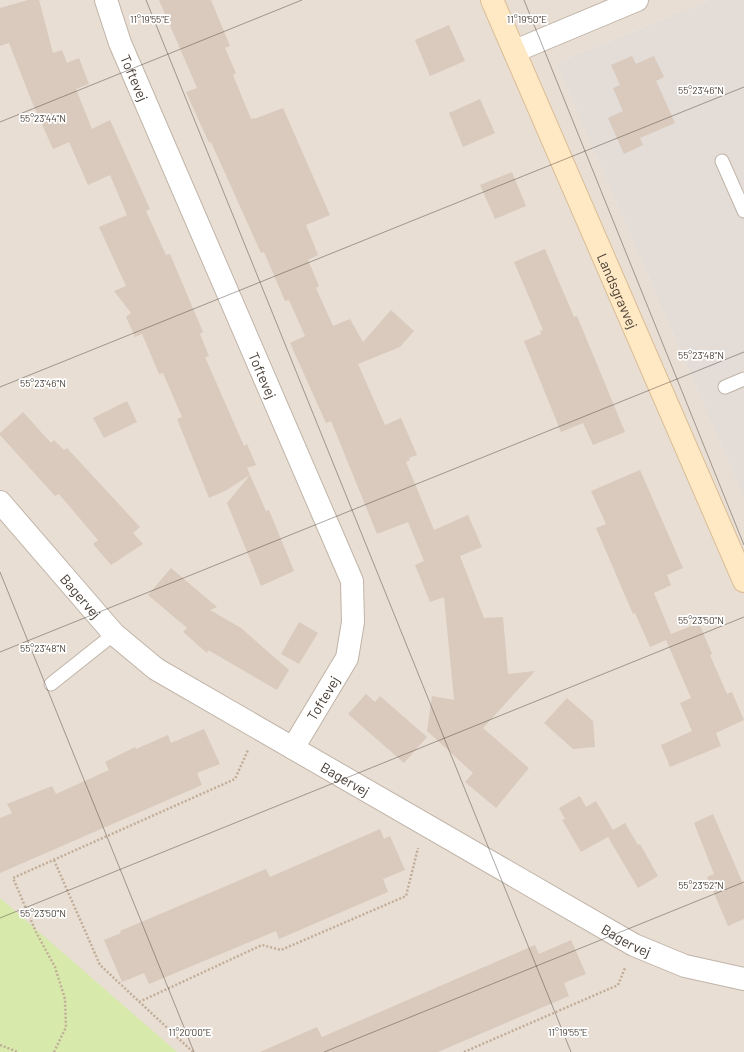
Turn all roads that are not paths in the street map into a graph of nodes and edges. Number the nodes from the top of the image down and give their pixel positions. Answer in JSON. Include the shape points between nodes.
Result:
{"nodes":[{"id":1,"x":106,"y":0,"type":"edge"},
{"id":2,"x":492,"y":0,"type":"edge"},
{"id":3,"x":637,"y":0,"type":"edge"},
{"id":4,"x":515,"y":51,"type":"junction"},
{"id":5,"x":722,"y":161,"type":"dead end"},
{"id":6,"x":744,"y":211,"type":"edge"},
{"id":7,"x":744,"y":379,"type":"edge"},
{"id":8,"x":724,"y":387,"type":"dead end"},
{"id":9,"x":0,"y":502,"type":"edge"},
{"id":10,"x":744,"y":581,"type":"edge"},
{"id":11,"x":114,"y":634,"type":"junction"},
{"id":12,"x":51,"y":684,"type":"dead end"},
{"id":13,"x":293,"y":748,"type":"junction"},
{"id":14,"x":744,"y":979,"type":"edge"}],
"edges":[{"from":1,"to":13,"type":"street","name":"Toftevej","via":[[120,43],[352,581],[354,622],[347,658]]},
{"from":2,"to":4,"type":"street","name":"Landsgravvej"},
{"from":3,"to":4,"type":"street"},
{"from":4,"to":10,"type":"street","name":"Landsgravvej"},
{"from":5,"to":6,"type":"lane"},
{"from":7,"to":8,"type":"lane"},
{"from":9,"to":11,"type":"street","name":"Bagervej"},
{"from":11,"to":12,"type":"lane"},
{"from":11,"to":13,"type":"street","name":"Bagervej","via":[[156,669]]},
{"from":13,"to":14,"type":"street","name":"Bagervej","via":[[634,945],[685,966]]}]}
